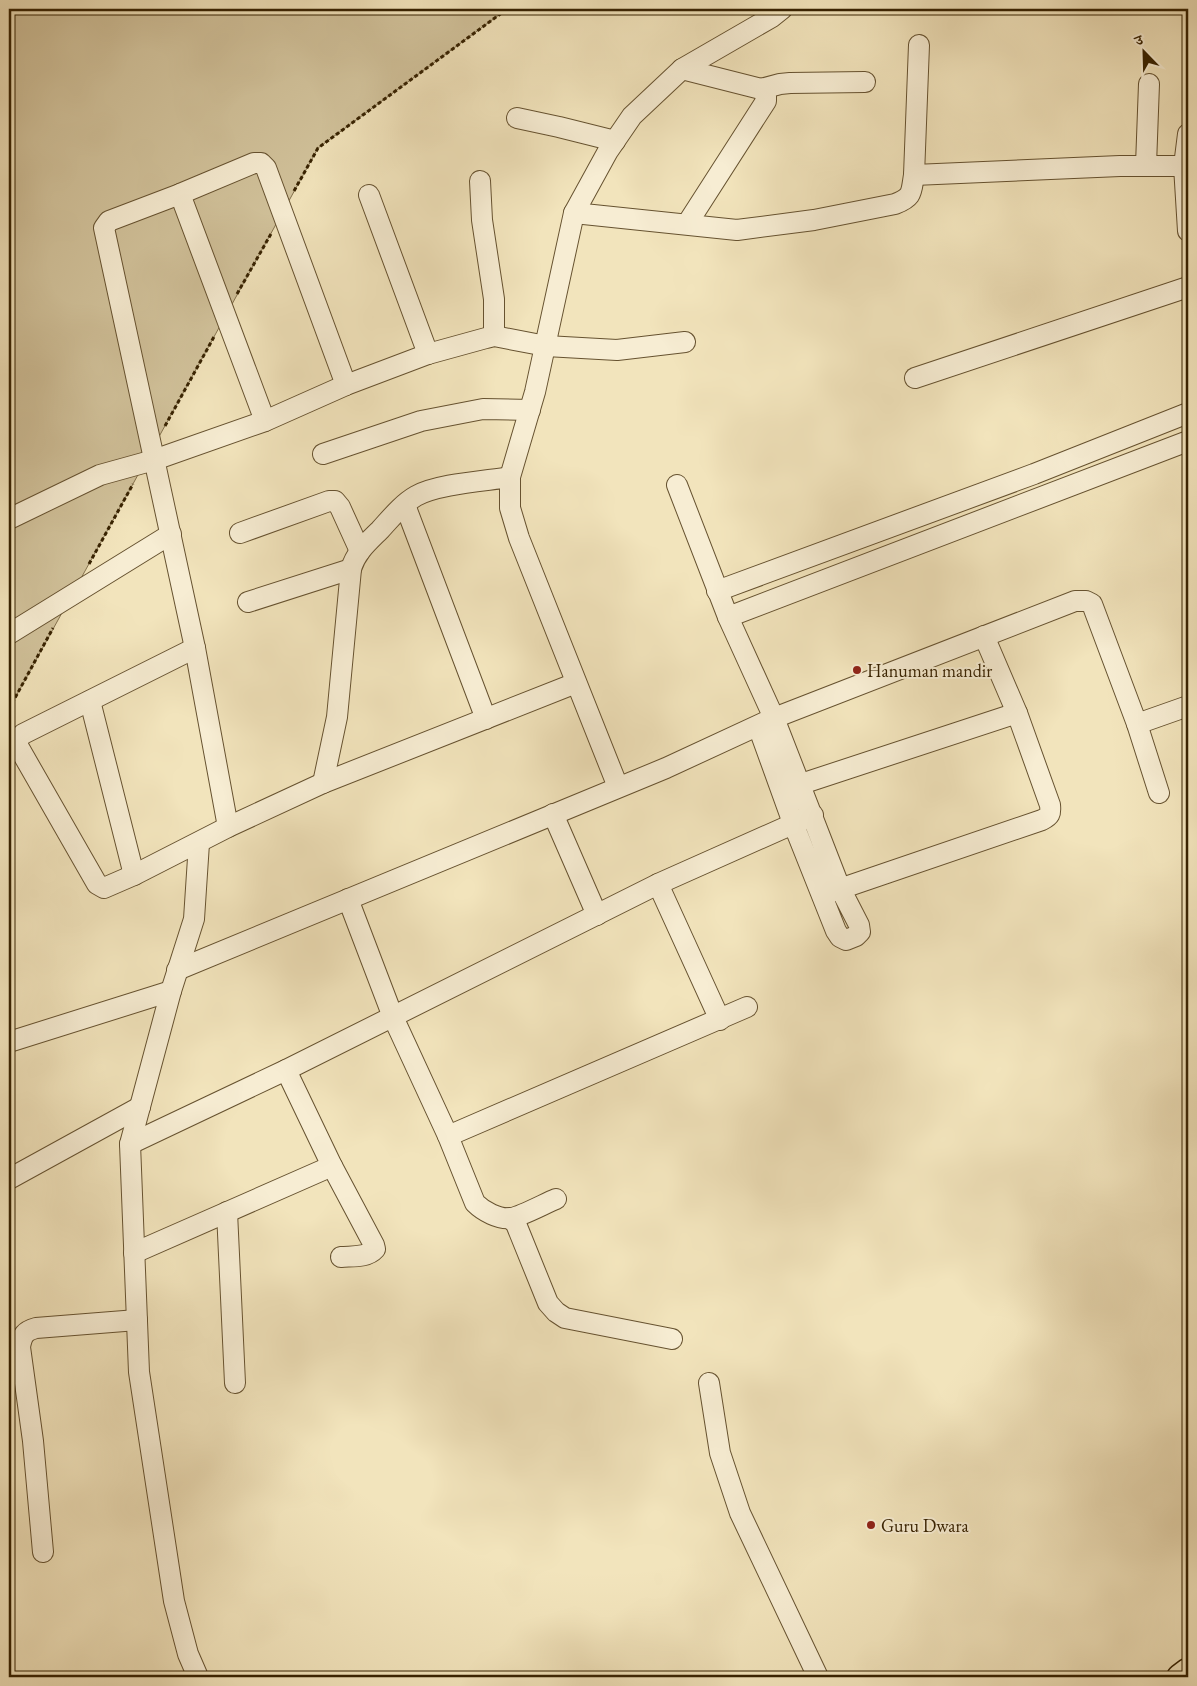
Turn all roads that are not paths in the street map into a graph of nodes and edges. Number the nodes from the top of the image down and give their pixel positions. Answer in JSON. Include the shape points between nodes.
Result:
{"nodes":[{"id":1,"x":782,"y":9,"type":"edge"},
{"id":2,"x":919,"y":45,"type":"dead end"},
{"id":3,"x":682,"y":69,"type":"junction"},
{"id":4,"x":865,"y":82,"type":"dead end"},
{"id":5,"x":1149,"y":84,"type":"dead end"},
{"id":6,"x":761,"y":89,"type":"junction"},
{"id":7,"x":516,"y":118,"type":"dead end"},
{"id":8,"x":1188,"y":134,"type":"edge"},
{"id":9,"x":614,"y":141,"type":"junction"},
{"id":10,"x":1146,"y":165,"type":"junction"},
{"id":11,"x":1184,"y":166,"type":"junction"},
{"id":12,"x":914,"y":175,"type":"junction"},
{"id":13,"x":480,"y":181,"type":"dead end"},
{"id":14,"x":180,"y":194,"type":"junction"},
{"id":15,"x":369,"y":195,"type":"dead end"},
{"id":16,"x":574,"y":213,"type":"junction"},
{"id":17,"x":687,"y":224,"type":"junction"},
{"id":18,"x":1188,"y":231,"type":"edge"},
{"id":19,"x":1188,"y":287,"type":"edge"},
{"id":20,"x":494,"y":336,"type":"junction"},
{"id":21,"x":685,"y":342,"type":"dead end"},
{"id":22,"x":546,"y":346,"type":"junction"},
{"id":23,"x":428,"y":354,"type":"junction"},
{"id":24,"x":915,"y":378,"type":"dead end"},
{"id":25,"x":346,"y":386,"type":"junction"},
{"id":26,"x":530,"y":410,"type":"junction"},
{"id":27,"x":1188,"y":413,"type":"edge"},
{"id":28,"x":265,"y":421,"type":"junction"},
{"id":29,"x":1188,"y":441,"type":"edge"},
{"id":30,"x":323,"y":454,"type":"dead end"},
{"id":31,"x":154,"y":460,"type":"junction"},
{"id":32,"x":510,"y":477,"type":"junction"},
{"id":33,"x":678,"y":485,"type":"dead end"},
{"id":34,"x":404,"y":505,"type":"junction"},
{"id":35,"x":9,"y":519,"type":"edge"},
{"id":36,"x":240,"y":533,"type":"dead end"},
{"id":37,"x":171,"y":534,"type":"junction"},
{"id":38,"x":360,"y":551,"type":"junction"},
{"id":39,"x":351,"y":569,"type":"junction"},
{"id":40,"x":717,"y":591,"type":"junction"},
{"id":41,"x":248,"y":602,"type":"dead end"},
{"id":42,"x":728,"y":617,"type":"junction"},
{"id":43,"x":9,"y":634,"type":"edge"},
{"id":44,"x":984,"y":636,"type":"junction"},
{"id":45,"x":195,"y":648,"type":"junction"},
{"id":46,"x":576,"y":683,"type":"junction"},
{"id":47,"x":90,"y":700,"type":"junction"},
{"id":48,"x":1188,"y":706,"type":"edge"},
{"id":49,"x":1017,"y":713,"type":"junction"},
{"id":50,"x":486,"y":719,"type":"junction"},
{"id":51,"x":766,"y":722,"type":"junction"},
{"id":52,"x":1137,"y":724,"type":"junction"},
{"id":53,"x":323,"y":783,"type":"junction"},
{"id":54,"x":618,"y":787,"type":"junction"},
{"id":55,"x":791,"y":787,"type":"junction"},
{"id":56,"x":1159,"y":793,"type":"dead end"},
{"id":57,"x":553,"y":814,"type":"junction"},
{"id":58,"x":813,"y":815,"type":"junction"},
{"id":59,"x":793,"y":823,"type":"junction"},
{"id":60,"x":228,"y":827,"type":"junction"},
{"id":61,"x":199,"y":843,"type":"junction"},
{"id":62,"x":134,"y":875,"type":"junction"},
{"id":63,"x":658,"y":884,"type":"junction"},
{"id":64,"x":840,"y":888,"type":"junction"},
{"id":65,"x":822,"y":896,"type":"junction"},
{"id":66,"x":348,"y":899,"type":"junction"},
{"id":67,"x":597,"y":915,"type":"junction"},
{"id":68,"x":177,"y":970,"type":"junction"},
{"id":69,"x":171,"y":991,"type":"junction"},
{"id":70,"x":747,"y":1008,"type":"dead end"},
{"id":71,"x":394,"y":1017,"type":"junction"},
{"id":72,"x":720,"y":1020,"type":"junction"},
{"id":73,"x":9,"y":1042,"type":"edge"},
{"id":74,"x":286,"y":1070,"type":"junction"},
{"id":75,"x":140,"y":1107,"type":"junction"},
{"id":76,"x":448,"y":1136,"type":"junction"},
{"id":77,"x":130,"y":1144,"type":"junction"},
{"id":78,"x":332,"y":1166,"type":"junction"},
{"id":79,"x":9,"y":1179,"type":"edge"},
{"id":80,"x":556,"y":1199,"type":"dead end"},
{"id":81,"x":227,"y":1212,"type":"junction"},
{"id":82,"x":510,"y":1218,"type":"junction"},
{"id":83,"x":134,"y":1253,"type":"junction"},
{"id":84,"x":341,"y":1257,"type":"dead end"},
{"id":85,"x":137,"y":1320,"type":"junction"},
{"id":86,"x":672,"y":1339,"type":"dead end"},
{"id":87,"x":235,"y":1383,"type":"dead end"},
{"id":88,"x":709,"y":1383,"type":"dead end"},
{"id":89,"x":43,"y":1552,"type":"dead end"},
{"id":90,"x":1188,"y":1672,"type":"edge"},
{"id":91,"x":198,"y":1677,"type":"edge"},
{"id":92,"x":818,"y":1677,"type":"edge"},
{"id":93,"x":1180,"y":1677,"type":"edge"}],
"edges":[{"from":1,"to":3,"type":"street"},
{"from":2,"to":12,"type":"street"},
{"from":3,"to":6,"type":"street"},
{"from":3,"to":9,"type":"street","via":[[632,116]]},
{"from":4,"to":6,"type":"street","via":[[790,83]]},
{"from":5,"to":10,"type":"street"},
{"from":6,"to":17,"type":"street","via":[[766,101]]},
{"from":7,"to":9,"type":"street"},
{"from":8,"to":11,"type":"street"},
{"from":9,"to":16,"type":"street"},
{"from":10,"to":11,"type":"street"},
{"from":10,"to":12,"type":"street"},
{"from":11,"to":18,"type":"street"},
{"from":12,"to":17,"type":"street","via":[[912,192],[907,199],[895,204],[743,230]]},
{"from":13,"to":20,"type":"street","via":[[482,220],[494,299]]},
{"from":14,"to":25,"type":"street","via":[[254,163],[262,163]]},
{"from":14,"to":28,"type":"street"},
{"from":14,"to":31,"type":"street","via":[[108,221],[104,228]]},
{"from":15,"to":23,"type":"street"},
{"from":16,"to":17,"type":"street"},
{"from":16,"to":22,"type":"street"},
{"from":19,"to":24,"type":"street"},
{"from":20,"to":22,"type":"street"},
{"from":20,"to":23,"type":"street"},
{"from":21,"to":22,"type":"street","via":[[617,350]]},
{"from":22,"to":26,"type":"street"},
{"from":23,"to":25,"type":"street"},
{"from":25,"to":28,"type":"street"},
{"from":26,"to":30,"type":"street","via":[[483,409],[421,421]]},
{"from":26,"to":32,"type":"street"},
{"from":27,"to":40,"type":"street","via":[[1034,474]]},
{"from":28,"to":31,"type":"street"},
{"from":29,"to":42,"type":"street"},
{"from":31,"to":35,"type":"street","via":[[100,475]]},
{"from":31,"to":37,"type":"street"},
{"from":32,"to":34,"type":"street","via":[[432,489]]},
{"from":32,"to":46,"type":"street","via":[[510,508],[519,538]]},
{"from":33,"to":40,"type":"street"},
{"from":34,"to":38,"type":"street"},
{"from":34,"to":50,"type":"street"},
{"from":36,"to":38,"type":"street","via":[[335,501]]},
{"from":37,"to":43,"type":"street"},
{"from":37,"to":45,"type":"street"},
{"from":38,"to":39,"type":"street"},
{"from":39,"to":41,"type":"street"},
{"from":39,"to":53,"type":"street","via":[[337,717]]},
{"from":40,"to":42,"type":"street"},
{"from":42,"to":51,"type":"street"},
{"from":44,"to":49,"type":"street"},
{"from":44,"to":51,"type":"street"},
{"from":44,"to":52,"type":"street","via":[[1075,600],[1092,604]]},
{"from":45,"to":47,"type":"street"},
{"from":45,"to":60,"type":"street"},
{"from":46,"to":50,"type":"street"},
{"from":46,"to":54,"type":"street"},
{"from":47,"to":62,"type":"street"},
{"from":47,"to":62,"type":"street","via":[[23,734],[18,739],[18,746],[97,884],[104,888]]},
{"from":48,"to":52,"type":"street"},
{"from":49,"to":55,"type":"street"},
{"from":49,"to":64,"type":"street","via":[[1050,805],[1048,817]]},
{"from":50,"to":53,"type":"street"},
{"from":51,"to":54,"type":"street"},
{"from":51,"to":55,"type":"street"},
{"from":52,"to":56,"type":"street"},
{"from":53,"to":60,"type":"street"},
{"from":54,"to":57,"type":"street"},
{"from":55,"to":58,"type":"street"},
{"from":55,"to":59,"type":"street"},
{"from":57,"to":66,"type":"street"},
{"from":57,"to":67,"type":"street"},
{"from":58,"to":59,"type":"street"},
{"from":58,"to":64,"type":"street"},
{"from":59,"to":63,"type":"street"},
{"from":59,"to":65,"type":"street"},
{"from":60,"to":61,"type":"street"},
{"from":61,"to":62,"type":"street"},
{"from":61,"to":68,"type":"street","via":[[194,919]]},
{"from":63,"to":67,"type":"street"},
{"from":63,"to":72,"type":"street"},
{"from":64,"to":65,"type":"street"},
{"from":64,"to":65,"type":"street","via":[[859,925],[860,932],[856,936],[846,940],[840,937]]},
{"from":66,"to":68,"type":"street"},
{"from":66,"to":71,"type":"street"},
{"from":67,"to":71,"type":"street"},
{"from":68,"to":69,"type":"street"},
{"from":69,"to":73,"type":"street"},
{"from":69,"to":75,"type":"street"},
{"from":70,"to":72,"type":"street"},
{"from":71,"to":74,"type":"street"},
{"from":71,"to":76,"type":"street"},
{"from":72,"to":76,"type":"street"},
{"from":74,"to":77,"type":"street"},
{"from":74,"to":78,"type":"street"},
{"from":75,"to":77,"type":"street"},
{"from":75,"to":79,"type":"street"},
{"from":76,"to":82,"type":"street","via":[[475,1203],[489,1214]]},
{"from":77,"to":83,"type":"street"},
{"from":78,"to":81,"type":"street"},
{"from":78,"to":84,"type":"street","via":[[375,1249],[368,1254]]},
{"from":80,"to":82,"type":"street"},
{"from":81,"to":83,"type":"street"},
{"from":81,"to":87,"type":"street"},
{"from":82,"to":86,"type":"street","via":[[516,1224],[548,1303],[556,1312],[565,1318]]},
{"from":83,"to":85,"type":"street"},
{"from":85,"to":89,"type":"street","via":[[36,1328],[27,1330],[22,1337],[20,1347]]},
{"from":85,"to":91,"type":"street","via":[[138,1372],[174,1601],[188,1654]]},
{"from":88,"to":92,"type":"street","via":[[720,1453],[740,1513]]},
{"from":90,"to":93,"type":"main road"}]}
